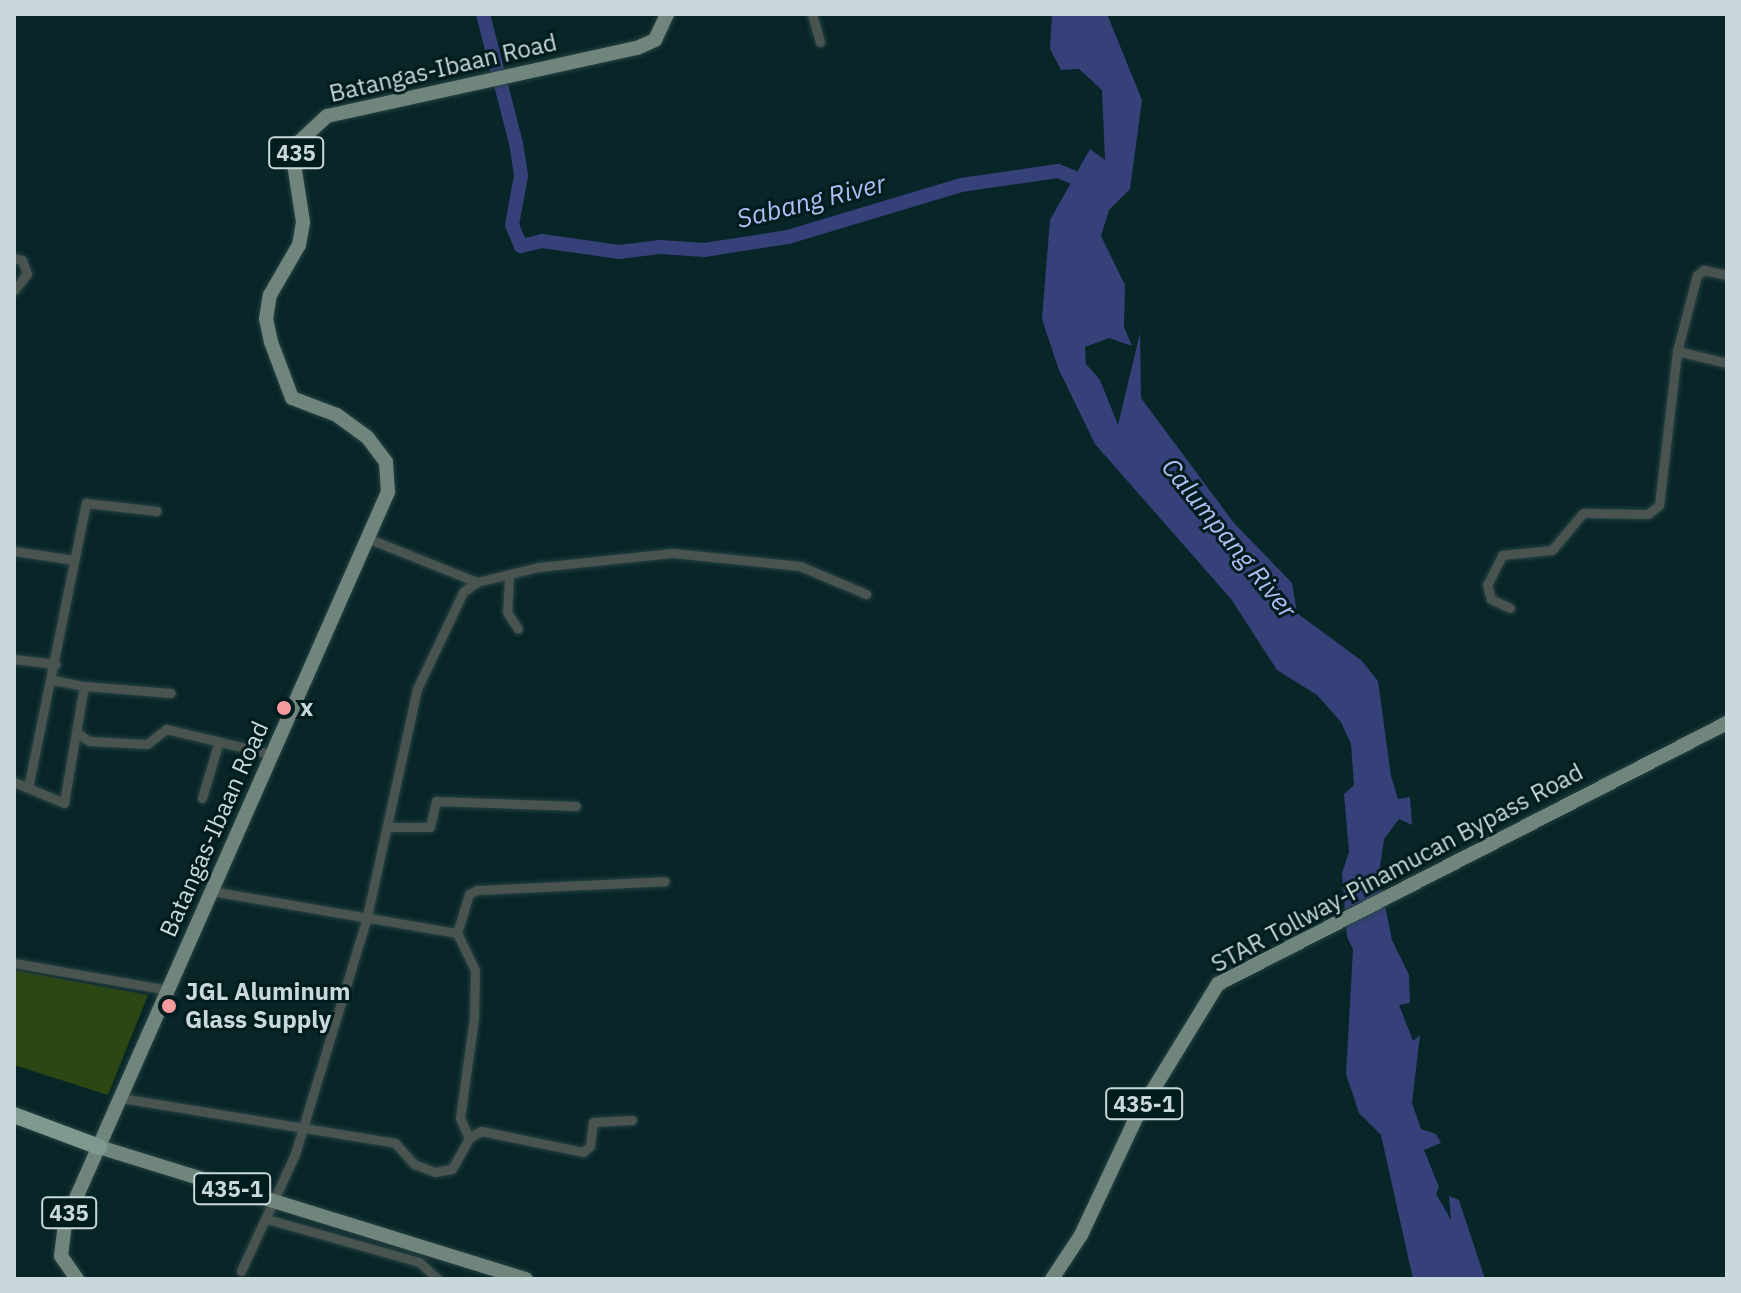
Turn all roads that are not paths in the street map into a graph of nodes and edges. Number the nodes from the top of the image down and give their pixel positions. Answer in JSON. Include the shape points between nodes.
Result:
{"nodes":[{"id":1,"x":667,"y":14,"type":"edge"},
{"id":2,"x":812,"y":14,"type":"edge"},
{"id":3,"x":820,"y":42,"type":"dead end"},
{"id":4,"x":14,"y":258,"type":"edge"},
{"id":5,"x":1727,"y":275,"type":"edge"},
{"id":6,"x":14,"y":290,"type":"edge"},
{"id":7,"x":1677,"y":351,"type":"junction"},
{"id":8,"x":1727,"y":363,"type":"edge"},
{"id":9,"x":157,"y":511,"type":"dead end"},
{"id":10,"x":367,"y":538,"type":"junction"},
{"id":11,"x":14,"y":551,"type":"edge"},
{"id":12,"x":74,"y":560,"type":"junction"},
{"id":13,"x":509,"y":577,"type":"junction"},
{"id":14,"x":477,"y":582,"type":"junction"},
{"id":15,"x":866,"y":594,"type":"dead end"},
{"id":16,"x":1510,"y":608,"type":"dead end"},
{"id":17,"x":518,"y":629,"type":"dead end"},
{"id":18,"x":14,"y":659,"type":"edge"},
{"id":19,"x":56,"y":664,"type":"junction"},
{"id":20,"x":53,"y":680,"type":"junction"},
{"id":21,"x":84,"y":686,"type":"junction"},
{"id":22,"x":171,"y":693,"type":"dead end"},
{"id":23,"x":1727,"y":723,"type":"edge"},
{"id":24,"x":76,"y":732,"type":"junction"},
{"id":25,"x":219,"y":741,"type":"junction"},
{"id":26,"x":271,"y":754,"type":"junction"},
{"id":27,"x":14,"y":782,"type":"edge"},
{"id":28,"x":28,"y":788,"type":"junction"},
{"id":29,"x":202,"y":798,"type":"dead end"},
{"id":30,"x":576,"y":806,"type":"dead end"},
{"id":31,"x":387,"y":827,"type":"junction"},
{"id":32,"x":665,"y":881,"type":"dead end"},
{"id":33,"x":211,"y":891,"type":"junction"},
{"id":34,"x":366,"y":921,"type":"junction"},
{"id":35,"x":457,"y":933,"type":"junction"},
{"id":36,"x":14,"y":963,"type":"edge"},
{"id":37,"x":168,"y":990,"type":"junction"},
{"id":38,"x":121,"y":1098,"type":"junction"},
{"id":39,"x":14,"y":1115,"type":"edge"},
{"id":40,"x":632,"y":1120,"type":"dead end"},
{"id":41,"x":14,"y":1126,"type":"edge"},
{"id":42,"x":302,"y":1130,"type":"junction"},
{"id":43,"x":469,"y":1138,"type":"junction"},
{"id":44,"x":99,"y":1147,"type":"junction"},
{"id":45,"x":275,"y":1202,"type":"junction"},
{"id":46,"x":267,"y":1219,"type":"junction"},
{"id":47,"x":241,"y":1271,"type":"dead end"},
{"id":48,"x":77,"y":1279,"type":"edge"},
{"id":49,"x":438,"y":1279,"type":"edge"},
{"id":50,"x":526,"y":1279,"type":"edge"},
{"id":51,"x":1052,"y":1279,"type":"edge"}],
"edges":[{"from":1,"to":10,"type":"main road","name":"Batangas-Ibaan Road","number":"435","via":[[655,40],[327,116],[307,130],[296,150],[301,234],[274,284],[266,319],[292,398],[337,415],[367,437],[386,462],[388,492]]},
{"from":2,"to":3,"type":"street"},
{"from":4,"to":6,"type":"street","via":[[22,260],[27,274]]},
{"from":5,"to":7,"type":"street","via":[[1704,270],[1697,275],[1688,292]]},
{"from":7,"to":8,"type":"street"},
{"from":7,"to":16,"type":"street","via":[[1659,505],[1648,514],[1583,513],[1552,550],[1502,555],[1487,585],[1491,599]]},
{"from":9,"to":12,"type":"street","via":[[86,503]]},
{"from":10,"to":14,"type":"street"},
{"from":10,"to":26,"type":"main road","name":"Batangas-Ibaan Road","number":"435"},
{"from":11,"to":12,"type":"street"},
{"from":12,"to":19,"type":"street"},
{"from":13,"to":14,"type":"street"},
{"from":13,"to":15,"type":"street","via":[[539,567],[650,553],[725,556],[800,566]]},
{"from":13,"to":17,"type":"street","via":[[507,612]]},
{"from":14,"to":31,"type":"street","via":[[463,592],[417,689]]},
{"from":18,"to":19,"type":"street"},
{"from":19,"to":20,"type":"street"},
{"from":20,"to":21,"type":"street"},
{"from":20,"to":28,"type":"street"},
{"from":21,"to":22,"type":"street"},
{"from":21,"to":24,"type":"street"},
{"from":23,"to":51,"type":"main road","name":"STAR Tollway-Pinamucan Bypass Road","number":"435-1","via":[[1218,984]]},
{"from":24,"to":25,"type":"street","via":[[89,741],[115,744],[147,744],[166,729]]},
{"from":24,"to":28,"type":"street","via":[[64,803]]},
{"from":25,"to":26,"type":"street"},
{"from":25,"to":29,"type":"street"},
{"from":26,"to":33,"type":"main road","name":"Batangas-Ibaan Road","number":"435"},
{"from":27,"to":28,"type":"street"},
{"from":30,"to":31,"type":"street","via":[[436,801],[430,827]]},
{"from":31,"to":34,"type":"street"},
{"from":32,"to":35,"type":"street","via":[[477,890],[469,894]]},
{"from":33,"to":34,"type":"street"},
{"from":33,"to":37,"type":"main road","name":"Batangas-Ibaan Road","number":"435"},
{"from":34,"to":35,"type":"street"},
{"from":34,"to":42,"type":"street"},
{"from":35,"to":43,"type":"street","via":[[475,970],[460,1118]]},
{"from":36,"to":37,"type":"street"},
{"from":37,"to":38,"type":"main road","name":"Batangas-Ibaan Road","number":"435"},
{"from":38,"to":42,"type":"street"},
{"from":38,"to":44,"type":"main road","name":"Batangas-Ibaan Road","number":"435"},
{"from":39,"to":44,"type":"highway"},
{"from":40,"to":43,"type":"street","via":[[593,1122],[590,1146],[583,1152],[487,1131]]},
{"from":41,"to":44,"type":"highway"},
{"from":42,"to":43,"type":"street","via":[[395,1143],[414,1164],[435,1172],[458,1163]]},
{"from":42,"to":45,"type":"street"},
{"from":44,"to":45,"type":"main road","number":"435-1"},
{"from":44,"to":48,"type":"main road","name":"Batangas-Ibaan Road","number":"435","via":[[60,1242],[63,1263]]},
{"from":45,"to":46,"type":"street"},
{"from":45,"to":50,"type":"main road","number":"435-1"},
{"from":46,"to":47,"type":"street"},
{"from":46,"to":49,"type":"street","via":[[419,1262]]}]}
